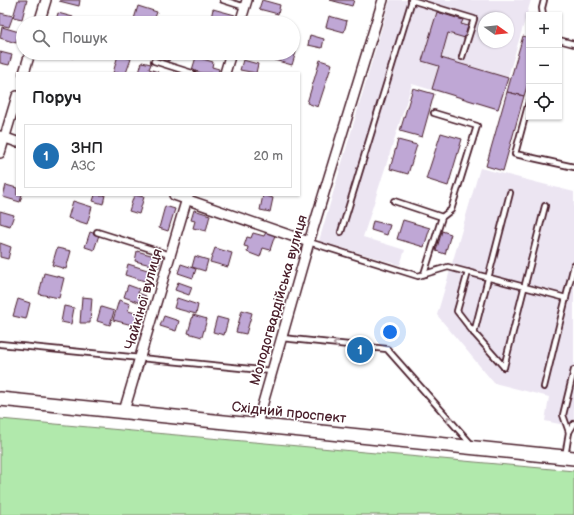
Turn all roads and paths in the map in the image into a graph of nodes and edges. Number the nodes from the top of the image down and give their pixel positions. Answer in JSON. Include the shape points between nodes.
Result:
{"nodes":[{"id":1,"x":46,"y":0,"type":"edge"},
{"id":2,"x":223,"y":0,"type":"edge"},
{"id":3,"x":383,"y":0,"type":"edge"},
{"id":4,"x":412,"y":0,"type":"edge"},
{"id":5,"x":544,"y":0,"type":"edge"},
{"id":6,"x":246,"y":3,"type":"edge"},
{"id":7,"x":543,"y":12,"type":"edge"},
{"id":8,"x":41,"y":16,"type":"edge"},
{"id":9,"x":242,"y":16,"type":"edge"},
{"id":10,"x":562,"y":41,"type":"edge"},
{"id":11,"x":574,"y":44,"type":"edge"},
{"id":12,"x":462,"y":57,"type":"dead end"},
{"id":13,"x":28,"y":60,"type":"edge"},
{"id":14,"x":229,"y":60,"type":"edge"},
{"id":15,"x":154,"y":61,"type":"dead end"},
{"id":16,"x":24,"y":72,"type":"edge"},
{"id":17,"x":189,"y":72,"type":"edge"},
{"id":18,"x":225,"y":72,"type":"edge"},
{"id":19,"x":16,"y":99,"type":"edge"},
{"id":20,"x":434,"y":113,"type":"dead end"},
{"id":21,"x":526,"y":113,"type":"edge"},
{"id":22,"x":2,"y":137,"type":"edge"},
{"id":23,"x":16,"y":142,"type":"edge"},
{"id":24,"x":0,"y":153,"type":"edge"},
{"id":25,"x":574,"y":168,"type":"edge"},
{"id":26,"x":510,"y":193,"type":"dead end"},
{"id":27,"x":187,"y":197,"type":"edge"},
{"id":28,"x":394,"y":201,"type":"dead end"},
{"id":29,"x":546,"y":206,"type":"dead end"},
{"id":30,"x":442,"y":217,"type":"junction"},
{"id":31,"x":97,"y":232,"type":"dead end"},
{"id":32,"x":341,"y":232,"type":"dead end"},
{"id":33,"x":309,"y":242,"type":"junction"},
{"id":34,"x":170,"y":255,"type":"junction"},
{"id":35,"x":574,"y":264,"type":"edge"},
{"id":36,"x":468,"y":272,"type":"junction"},
{"id":37,"x":424,"y":274,"type":"junction"},
{"id":38,"x":488,"y":278,"type":"junction"},
{"id":39,"x":525,"y":287,"type":"junction"},
{"id":40,"x":566,"y":298,"type":"junction"},
{"id":41,"x":474,"y":333,"type":"junction"},
{"id":42,"x":282,"y":338,"type":"junction"},
{"id":43,"x":0,"y":344,"type":"edge"},
{"id":44,"x":140,"y":358,"type":"junction"},
{"id":45,"x":574,"y":370,"type":"edge"},
{"id":46,"x":272,"y":371,"type":"junction"},
{"id":47,"x":544,"y":387,"type":"dead end"},
{"id":48,"x":0,"y":399,"type":"edge"},
{"id":49,"x":124,"y":411,"type":"junction"},
{"id":50,"x":257,"y":424,"type":"junction"},
{"id":51,"x":574,"y":424,"type":"edge"},
{"id":52,"x":569,"y":432,"type":"junction"},
{"id":53,"x":475,"y":448,"type":"junction"},
{"id":54,"x":570,"y":457,"type":"edge"}],
"edges":[{"from":1,"to":8,"type":"street"},
{"from":2,"to":6,"type":"lane"},
{"from":3,"to":33,"type":"street","name":"Молодогвардійська вулиця"},
{"from":4,"to":12,"type":"lane","via":[[474,19]]},
{"from":4,"to":32,"type":"lane"},
{"from":5,"to":7,"type":"lane"},
{"from":6,"to":9,"type":"street"},
{"from":10,"to":11,"type":"lane"},
{"from":13,"to":16,"type":"street"},
{"from":14,"to":18,"type":"street"},
{"from":15,"to":17,"type":"lane"},
{"from":19,"to":22,"type":"street"},
{"from":20,"to":30,"type":"lane","via":[[477,126],[451,210]]},
{"from":21,"to":25,"type":"lane","via":[[515,154]]},
{"from":22,"to":23,"type":"street"},
{"from":22,"to":24,"type":"street"},
{"from":26,"to":38,"type":"lane"},
{"from":27,"to":33,"type":"street"},
{"from":27,"to":34,"type":"street","name":"Чайкіної вулиця"},
{"from":28,"to":30,"type":"lane"},
{"from":29,"to":39,"type":"lane"},
{"from":30,"to":37,"type":"lane"},
{"from":31,"to":34,"type":"lane"},
{"from":33,"to":37,"type":"lane","via":[[418,276]]},
{"from":33,"to":42,"type":"street","name":"Молодогвардійська вулиця"},
{"from":34,"to":44,"type":"street","name":"Чайкіної вулиця"},
{"from":35,"to":40,"type":"lane"},
{"from":36,"to":37,"type":"lane","via":[[448,267]]},
{"from":36,"to":38,"type":"lane"},
{"from":36,"to":41,"type":"lane","via":[[457,311]]},
{"from":38,"to":39,"type":"lane"},
{"from":38,"to":41,"type":"lane"},
{"from":39,"to":40,"type":"lane"},
{"from":39,"to":41,"type":"lane","via":[[504,367]]},
{"from":40,"to":47,"type":"lane"},
{"from":42,"to":46,"type":"street","name":"Молодогвардійська вулиця"},
{"from":53,"to":42,"type":"lane","one_way":true,"via":[[387,349]]},
{"from":43,"to":44,"type":"lane"},
{"from":44,"to":46,"type":"lane"},
{"from":44,"to":49,"type":"street","name":"Чайкіної вулиця"},
{"from":45,"to":52,"type":"lane","via":[[563,415]]},
{"from":46,"to":50,"type":"street","name":"Молодогвардійська вулиця"},
{"from":48,"to":49,"type":"main road","name":"Східний проспект"},
{"from":49,"to":50,"type":"main road","name":"Східний проспект"},
{"from":50,"to":53,"type":"main road","name":"Східний проспект"},
{"from":51,"to":52,"type":"lane"},
{"from":52,"to":54,"type":"lane"},
{"from":53,"to":54,"type":"main road","name":"Східний проспект"}]}
